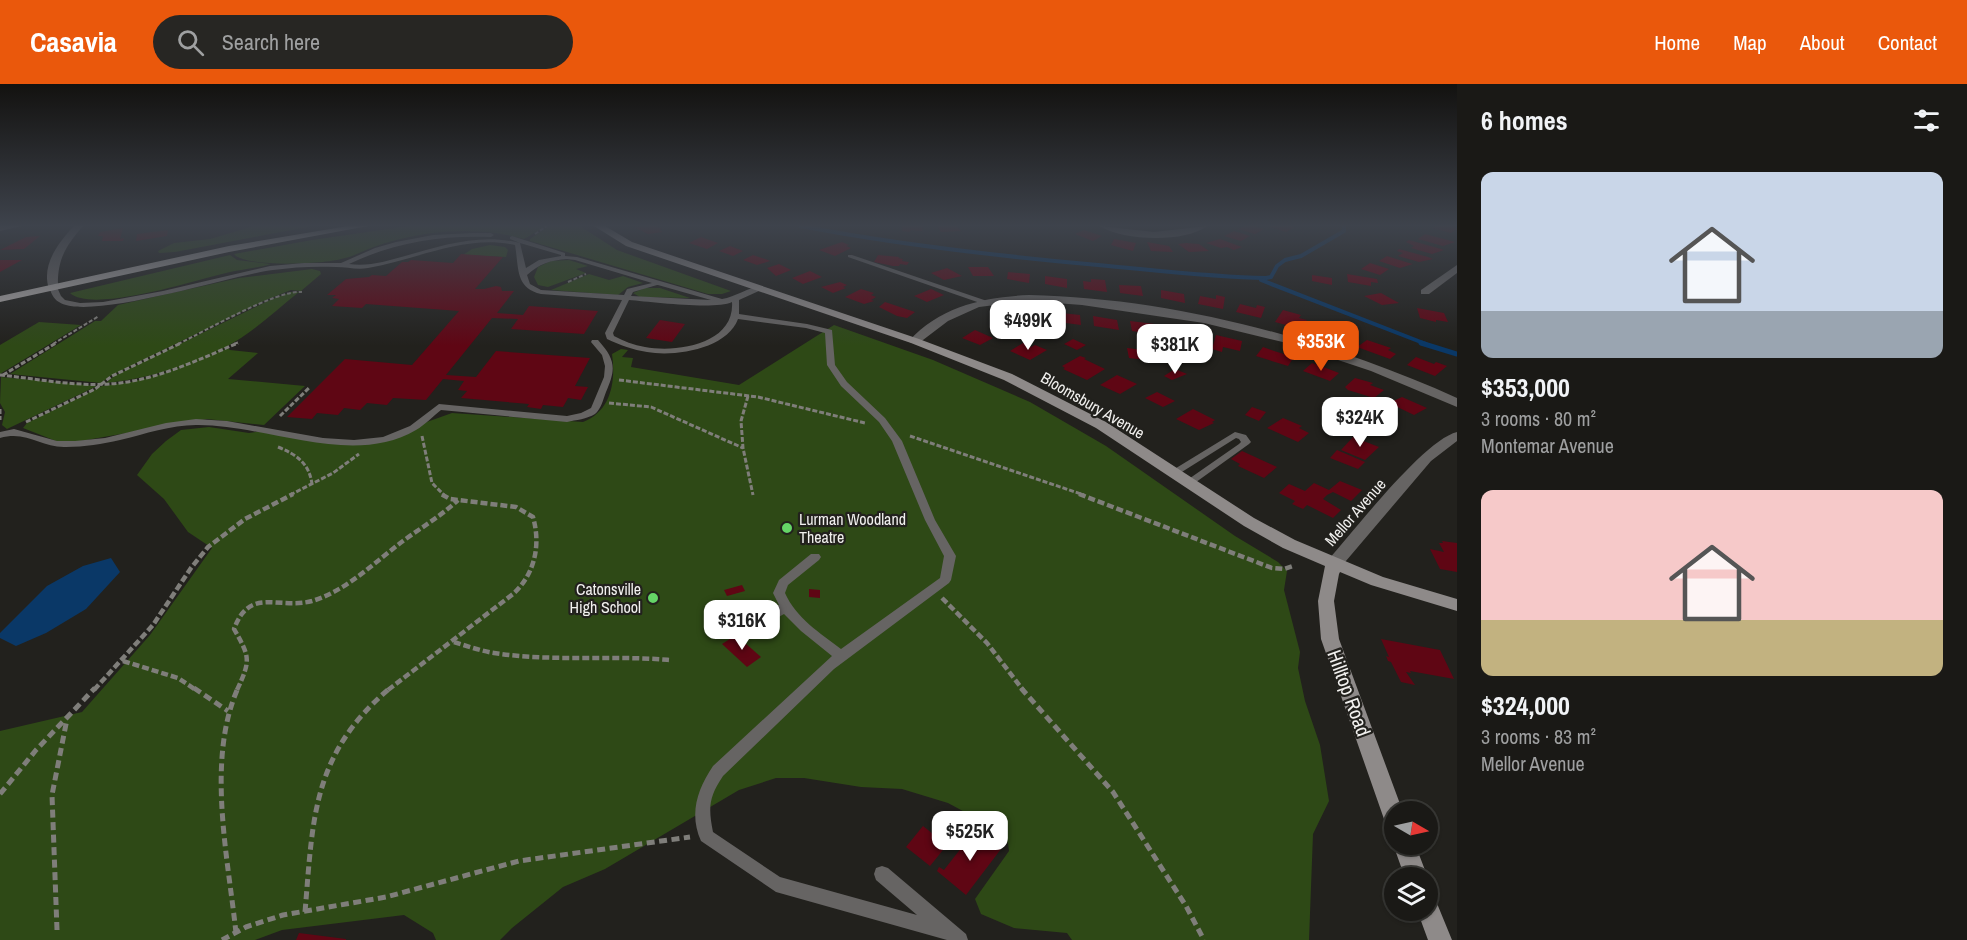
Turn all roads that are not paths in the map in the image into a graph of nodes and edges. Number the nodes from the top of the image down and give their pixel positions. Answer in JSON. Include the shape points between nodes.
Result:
{"nodes":[{"id":1,"x":53,"y":266,"type":"edge"},
{"id":2,"x":151,"y":266,"type":"edge"},
{"id":3,"x":319,"y":266,"type":"edge"},
{"id":4,"x":352,"y":266,"type":"edge"},
{"id":5,"x":368,"y":266,"type":"edge"},
{"id":6,"x":522,"y":266,"type":"edge"},
{"id":7,"x":534,"y":266,"type":"edge"},
{"id":8,"x":601,"y":266,"type":"edge"},
{"id":9,"x":693,"y":266,"type":"edge"},
{"id":10,"x":879,"y":266,"type":"edge"},
{"id":11,"x":1457,"y":268,"type":"edge"},
{"id":12,"x":524,"y":274,"type":"junction"},
{"id":13,"x":661,"y":284,"type":"junction"},
{"id":14,"x":53,"y":287,"type":"junction"},
{"id":15,"x":758,"y":288,"type":"junction"},
{"id":16,"x":1425,"y":292,"type":"dead end"},
{"id":17,"x":0,"y":299,"type":"edge"},
{"id":18,"x":625,"y":299,"type":"junction"},
{"id":19,"x":735,"y":299,"type":"junction"},
{"id":20,"x":725,"y":302,"type":"junction"},
{"id":21,"x":986,"y":302,"type":"junction"},
{"id":22,"x":736,"y":316,"type":"junction"},
{"id":23,"x":915,"y":341,"type":"junction"},
{"id":24,"x":595,"y":342,"type":"dead end"},
{"id":25,"x":1457,"y":403,"type":"edge"},
{"id":26,"x":3,"y":433,"type":"edge"},
{"id":27,"x":1457,"y":436,"type":"edge"},
{"id":28,"x":1173,"y":473,"type":"junction"},
{"id":29,"x":1188,"y":483,"type":"junction"},
{"id":30,"x":816,"y":557,"type":"dead end"},
{"id":31,"x":1334,"y":564,"type":"junction"},
{"id":32,"x":1457,"y":605,"type":"edge"},
{"id":33,"x":786,"y":607,"type":"junction"},
{"id":34,"x":742,"y":632,"type":"dead end"},
{"id":35,"x":841,"y":656,"type":"junction"},
{"id":36,"x":1388,"y":801,"type":"edge"},
{"id":37,"x":882,"y":874,"type":"dead end"},
{"id":38,"x":1433,"y":921,"type":"edge"},
{"id":39,"x":955,"y":936,"type":"edge"},
{"id":40,"x":1440,"y":940,"type":"edge"}],
"edges":[{"from":1,"to":14,"type":"street"},
{"from":2,"to":14,"type":"main road"},
{"from":3,"to":14,"type":"lane","via":[[270,268],[90,304],[64,302]]},
{"from":4,"to":5,"type":"lane"},
{"from":6,"to":12,"type":"lane"},
{"from":7,"to":12,"type":"lane"},
{"from":8,"to":13,"type":"lane"},
{"from":9,"to":15,"type":"main road","name":"Bloomsbury Avenue"},
{"from":10,"to":21,"type":"lane"},
{"from":11,"to":16,"type":"street"},
{"from":12,"to":18,"type":"lane","via":[[524,281],[533,290]]},
{"from":13,"to":18,"type":"lane","via":[[638,287]]},
{"from":13,"to":20,"type":"lane"},
{"from":14,"to":17,"type":"main road"},
{"from":15,"to":19,"type":"lane"},
{"from":15,"to":23,"type":"main road","name":"Bloomsbury Avenue"},
{"from":18,"to":20,"type":"lane"},
{"from":18,"to":22,"type":"lane","via":[[610,337],[643,349],[698,346],[723,334]]},
{"from":19,"to":20,"type":"lane"},
{"from":19,"to":22,"type":"lane"},
{"from":21,"to":23,"type":"street","via":[[954,312]]},
{"from":21,"to":25,"type":"street","via":[[1047,298],[1208,319],[1285,338],[1410,382]]},
{"from":22,"to":35,"type":"lane","via":[[829,332],[831,365],[897,441],[930,520],[950,555],[945,580]]},
{"from":23,"to":28,"type":"main road","name":"Bloomsbury Avenue","via":[[976,363],[1053,399],[1101,425]]},
{"from":24,"to":26,"type":"lane","via":[[606,352],[608,379],[594,410],[567,419],[439,407],[428,420],[395,436],[368,443],[338,443],[217,422],[77,444],[55,444],[26,434]]},
{"from":27,"to":31,"type":"street","name":"Mellor Avenue","via":[[1426,458]]},
{"from":28,"to":29,"type":"main road","name":"Bloomsbury Avenue"},
{"from":28,"to":29,"type":"lane","via":[[1235,435],[1243,437],[1246,442],[1242,446]]},
{"from":29,"to":31,"type":"main road","name":"Bloomsbury Avenue","via":[[1259,528]]},
{"from":30,"to":33,"type":"lane","via":[[783,583],[779,593]]},
{"from":31,"to":32,"type":"main road","name":"Bloomsbury Avenue"},
{"from":31,"to":36,"type":"main road","name":"Hilltop Road","via":[[1326,585],[1324,609],[1330,639]]},
{"from":33,"to":34,"type":"lane"},
{"from":33,"to":35,"type":"lane"},
{"from":35,"to":39,"type":"lane","via":[[718,771],[704,790],[701,808],[706,836],[776,884]]},
{"from":37,"to":39,"type":"lane"},
{"from":38,"to":40,"type":"main road"}]}
